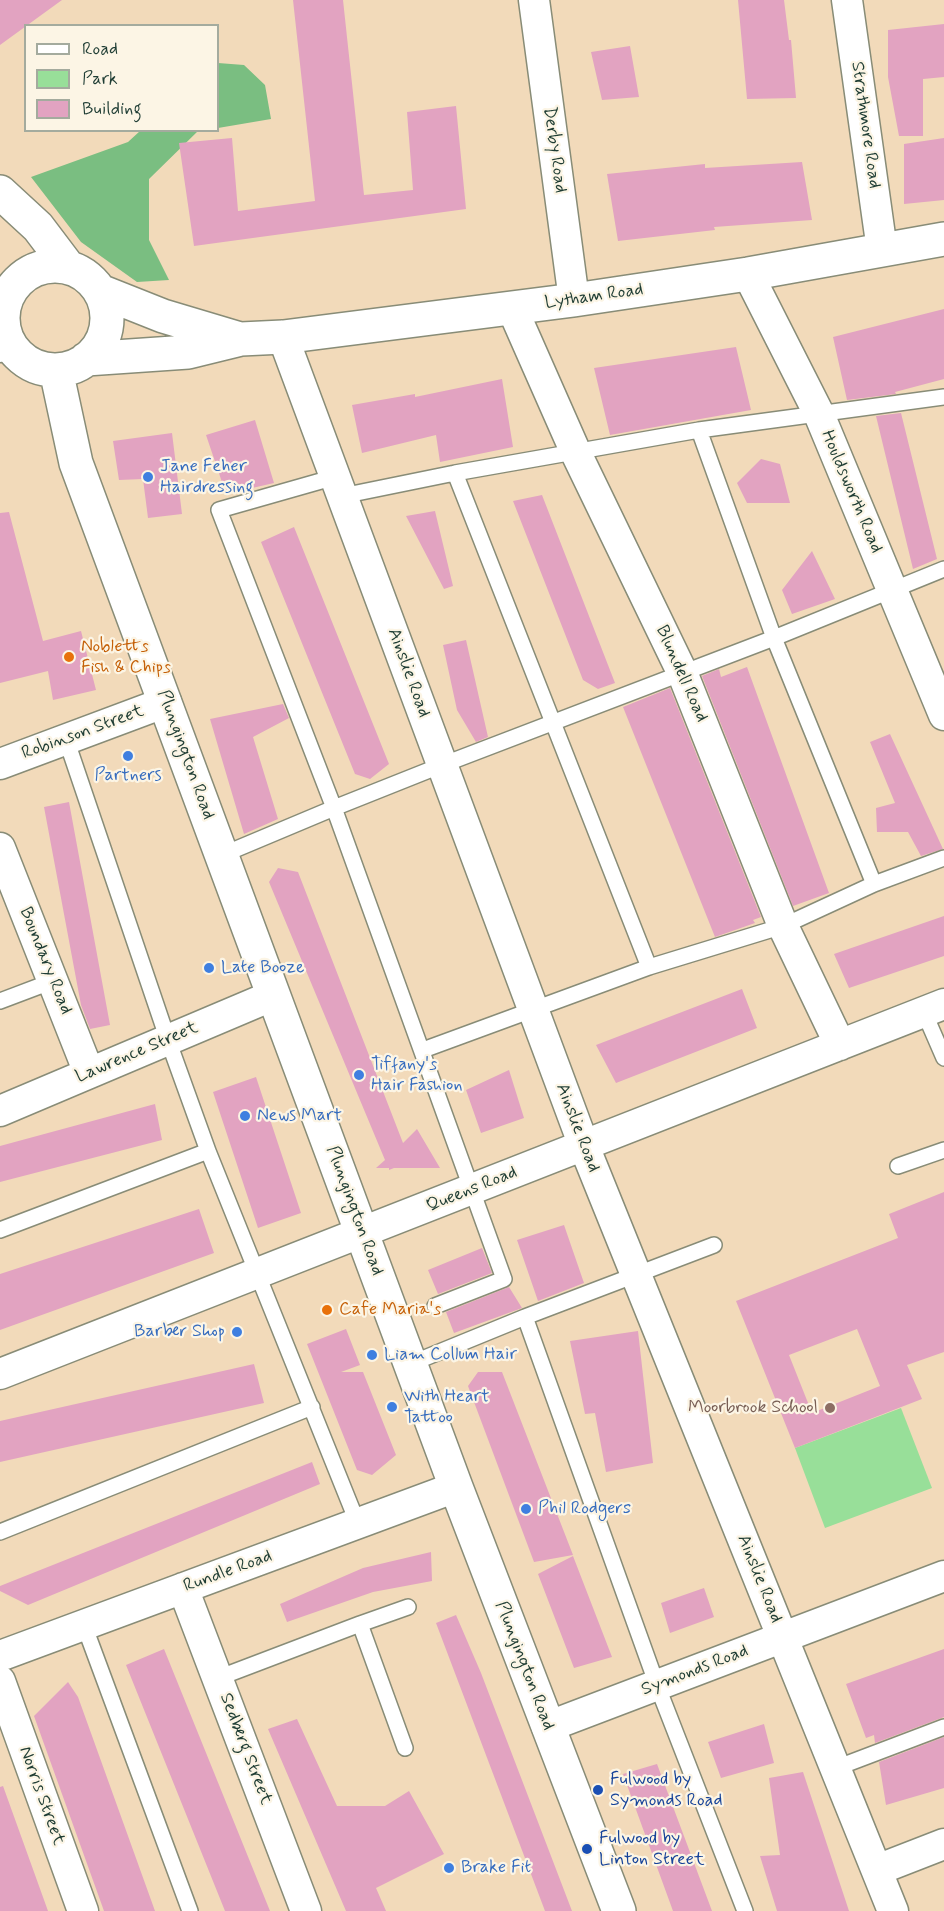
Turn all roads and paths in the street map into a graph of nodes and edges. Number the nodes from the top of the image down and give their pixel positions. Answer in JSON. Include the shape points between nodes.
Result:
{"nodes":[{"id":1,"x":534,"y":0,"type":"edge"},
{"id":2,"x":847,"y":0,"type":"edge"},
{"id":3,"x":0,"y":192,"type":"edge"},
{"id":4,"x":944,"y":239,"type":"edge"},
{"id":5,"x":882,"y":250,"type":"junction"},
{"id":6,"x":69,"y":268,"type":"junction"},
{"id":7,"x":748,"y":274,"type":"junction"},
{"id":8,"x":100,"y":291,"type":"junction"},
{"id":9,"x":3,"y":295,"type":"edge"},
{"id":10,"x":574,"y":300,"type":"junction"},
{"id":11,"x":512,"y":308,"type":"junction"},
{"id":12,"x":283,"y":337,"type":"junction"},
{"id":13,"x":241,"y":339,"type":"junction"},
{"id":14,"x":4,"y":343,"type":"edge"},
{"id":15,"x":71,"y":365,"type":"junction"},
{"id":16,"x":941,"y":398,"type":"edge"},
{"id":17,"x":819,"y":414,"type":"junction"},
{"id":18,"x":944,"y":414,"type":"edge"},
{"id":19,"x":699,"y":430,"type":"junction"},
{"id":20,"x":576,"y":453,"type":"junction"},
{"id":21,"x":455,"y":473,"type":"junction"},
{"id":22,"x":339,"y":487,"type":"junction"},
{"id":23,"x":944,"y":569,"type":"edge"},
{"id":24,"x":892,"y":590,"type":"junction"},
{"id":25,"x":774,"y":638,"type":"junction"},
{"id":26,"x":682,"y":672,"type":"junction"},
{"id":27,"x":166,"y":702,"type":"junction"},
{"id":28,"x":944,"y":715,"type":"edge"},
{"id":29,"x":554,"y":722,"type":"junction"},
{"id":30,"x":66,"y":739,"type":"junction"},
{"id":31,"x":0,"y":764,"type":"edge"},
{"id":32,"x":442,"y":765,"type":"junction"},
{"id":33,"x":334,"y":807,"type":"junction"},
{"id":34,"x":222,"y":855,"type":"junction"},
{"id":35,"x":2,"y":858,"type":"edge"},
{"id":36,"x":944,"y":858,"type":"edge"},
{"id":37,"x":874,"y":884,"type":"junction"},
{"id":38,"x":783,"y":926,"type":"junction"},
{"id":39,"x":649,"y":967,"type":"junction"},
{"id":40,"x":52,"y":981,"type":"junction"},
{"id":41,"x":274,"y":995,"type":"junction"},
{"id":42,"x":0,"y":1001,"type":"edge"},
{"id":43,"x":934,"y":1008,"type":"edge"},
{"id":44,"x":532,"y":1009,"type":"junction"},
{"id":45,"x":168,"y":1040,"type":"junction"},
{"id":46,"x":840,"y":1045,"type":"junction"},
{"id":47,"x":423,"y":1050,"type":"junction"},
{"id":48,"x":944,"y":1058,"type":"edge"},
{"id":49,"x":89,"y":1073,"type":"junction"},
{"id":50,"x":0,"y":1111,"type":"edge"},
{"id":51,"x":584,"y":1146,"type":"junction"},
{"id":52,"x":944,"y":1150,"type":"edge"},
{"id":53,"x":208,"y":1151,"type":"junction"},
{"id":54,"x":898,"y":1166,"type":"dead end"},
{"id":55,"x":474,"y":1190,"type":"junction"},
{"id":56,"x":0,"y":1230,"type":"edge"},
{"id":57,"x":362,"y":1234,"type":"junction"},
{"id":58,"x":714,"y":1245,"type":"dead end"},
{"id":59,"x":259,"y":1274,"type":"junction"},
{"id":60,"x":635,"y":1275,"type":"junction"},
{"id":61,"x":435,"y":1306,"type":"dead end"},
{"id":62,"x":525,"y":1317,"type":"junction"},
{"id":63,"x":410,"y":1364,"type":"junction"},
{"id":64,"x":0,"y":1374,"type":"edge"},
{"id":65,"x":312,"y":1407,"type":"junction"},
{"id":66,"x":456,"y":1488,"type":"junction"},
{"id":67,"x":358,"y":1524,"type":"junction"},
{"id":68,"x":0,"y":1532,"type":"edge"},
{"id":69,"x":944,"y":1576,"type":"edge"},
{"id":70,"x":183,"y":1588,"type":"junction"},
{"id":71,"x":408,"y":1607,"type":"dead end"},
{"id":72,"x":360,"y":1624,"type":"junction"},
{"id":73,"x":84,"y":1625,"type":"junction"},
{"id":74,"x":782,"y":1637,"type":"junction"},
{"id":75,"x":0,"y":1656,"type":"edge"},
{"id":76,"x":218,"y":1677,"type":"junction"},
{"id":77,"x":0,"y":1681,"type":"edge"},
{"id":78,"x":657,"y":1685,"type":"junction"},
{"id":79,"x":547,"y":1727,"type":"junction"},
{"id":80,"x":944,"y":1727,"type":"edge"},
{"id":81,"x":405,"y":1748,"type":"dead end"},
{"id":82,"x":836,"y":1768,"type":"junction"},
{"id":83,"x":944,"y":1844,"type":"edge"},
{"id":84,"x":877,"y":1870,"type":"junction"},
{"id":85,"x":82,"y":1911,"type":"edge"},
{"id":86,"x":189,"y":1911,"type":"edge"},
{"id":87,"x":306,"y":1911,"type":"edge"},
{"id":88,"x":619,"y":1911,"type":"edge"},
{"id":89,"x":745,"y":1911,"type":"edge"},
{"id":90,"x":893,"y":1911,"type":"edge"}],
"edges":[{"from":1,"to":10,"type":"street","name":"Derby Road"},
{"from":2,"to":5,"type":"street","name":"Strathmore Road"},
{"from":3,"to":6,"type":"street","via":[[38,227]]},
{"from":4,"to":5,"type":"street","name":"Lytham Road"},
{"from":5,"to":7,"type":"street","name":"Lytham Road"},
{"from":6,"to":8,"type":"street","via":[[87,276]]},
{"from":6,"to":9,"type":"street","via":[[49,266],[31,272]]},
{"from":7,"to":10,"type":"street","name":"Lytham Road"},
{"from":7,"to":17,"type":"street","name":"Houldsworth Road"},
{"from":8,"to":13,"type":"street","name":"Lytham Road","via":[[164,316]]},
{"from":8,"to":15,"type":"street","via":[[107,311],[105,333],[95,352]]},
{"from":9,"to":14,"type":"street"},
{"from":10,"to":11,"type":"street","name":"Lytham Road"},
{"from":11,"to":12,"type":"street","name":"Lytham Road"},
{"from":11,"to":20,"type":"street","name":"Blundell Road"},
{"from":12,"to":13,"type":"street","name":"Lytham Road"},
{"from":12,"to":22,"type":"street","name":"Ainslie Road"},
{"from":13,"to":15,"type":"street","name":"Lytham Road","via":[[188,352]]},
{"from":14,"to":15,"type":"street","via":[[36,366]]},
{"from":15,"to":27,"type":"street","name":"Plungington Road","via":[[76,463]]},
{"from":16,"to":17,"type":"lane"},
{"from":16,"to":18,"type":"lane"},
{"from":17,"to":19,"type":"lane"},
{"from":17,"to":24,"type":"street","name":"Houldsworth Road"},
{"from":19,"to":20,"type":"lane"},
{"from":19,"to":25,"type":"lane"},
{"from":20,"to":21,"type":"lane"},
{"from":20,"to":26,"type":"street","name":"Blundell Road"},
{"from":21,"to":22,"type":"lane"},
{"from":21,"to":29,"type":"lane"},
{"from":22,"to":32,"type":"street","name":"Ainslie Road"},
{"from":22,"to":33,"type":"lane","via":[[219,510]]},
{"from":23,"to":24,"type":"lane"},
{"from":24,"to":25,"type":"lane"},
{"from":24,"to":28,"type":"street","name":"Houldsworth Road"},
{"from":25,"to":26,"type":"lane"},
{"from":25,"to":37,"type":"lane"},
{"from":26,"to":29,"type":"lane"},
{"from":26,"to":38,"type":"street","name":"Blundell Road"},
{"from":27,"to":30,"type":"street","name":"Robinson Street"},
{"from":27,"to":34,"type":"street","name":"Plungington Road"},
{"from":29,"to":32,"type":"lane"},
{"from":29,"to":39,"type":"lane"},
{"from":30,"to":31,"type":"street","name":"Robinson Street"},
{"from":30,"to":45,"type":"lane"},
{"from":32,"to":33,"type":"lane"},
{"from":32,"to":44,"type":"street","name":"Ainslie Road"},
{"from":33,"to":34,"type":"lane"},
{"from":33,"to":47,"type":"lane"},
{"from":34,"to":41,"type":"street","name":"Plungington Road"},
{"from":35,"to":40,"type":"street","name":"Boundary Road"},
{"from":36,"to":37,"type":"lane"},
{"from":37,"to":38,"type":"lane"},
{"from":38,"to":39,"type":"lane"},
{"from":38,"to":46,"type":"street","name":"Blundell Road"},
{"from":39,"to":44,"type":"lane"},
{"from":40,"to":42,"type":"lane"},
{"from":40,"to":49,"type":"street","name":"Boundary Road"},
{"from":41,"to":45,"type":"street","name":"Lawrence Street"},
{"from":41,"to":57,"type":"street","name":"Plungington Road"},
{"from":43,"to":46,"type":"street","name":"Queens Road"},
{"from":43,"to":48,"type":"lane"},
{"from":44,"to":47,"type":"lane"},
{"from":44,"to":51,"type":"street","name":"Ainslie Road"},
{"from":45,"to":49,"type":"street","name":"Lawrence Street"},
{"from":45,"to":53,"type":"lane"},
{"from":46,"to":51,"type":"street","name":"Queens Road"},
{"from":47,"to":55,"type":"lane"},
{"from":49,"to":50,"type":"street","name":"Lawrence Street"},
{"from":51,"to":55,"type":"street","name":"Queens Road"},
{"from":51,"to":60,"type":"street","name":"Ainslie Road"},
{"from":52,"to":54,"type":"lane"},
{"from":53,"to":56,"type":"lane"},
{"from":53,"to":59,"type":"lane"},
{"from":55,"to":57,"type":"street","name":"Queens Road"},
{"from":55,"to":61,"type":"lane","via":[[504,1279]]},
{"from":57,"to":59,"type":"street","name":"Queens Road"},
{"from":57,"to":63,"type":"street","name":"Plungington Road"},
{"from":58,"to":60,"type":"lane"},
{"from":59,"to":64,"type":"street","name":"Queens Road"},
{"from":59,"to":65,"type":"lane"},
{"from":60,"to":62,"type":"lane"},
{"from":60,"to":74,"type":"street","name":"Ainslie Road"},
{"from":62,"to":63,"type":"lane"},
{"from":62,"to":78,"type":"lane"},
{"from":63,"to":66,"type":"street","name":"Plungington Road"},
{"from":65,"to":67,"type":"lane"},
{"from":65,"to":68,"type":"lane"},
{"from":66,"to":67,"type":"street","name":"Rundle Road"},
{"from":66,"to":79,"type":"street","name":"Plungington Road"},
{"from":67,"to":70,"type":"street","name":"Rundle Road"},
{"from":69,"to":74,"type":"street","name":"Symonds Road"},
{"from":70,"to":73,"type":"street","name":"Rundle Road"},
{"from":70,"to":76,"type":"street","name":"Sedberg Street"},
{"from":71,"to":72,"type":"lane"},
{"from":72,"to":76,"type":"lane"},
{"from":72,"to":81,"type":"lane"},
{"from":73,"to":75,"type":"street","name":"Rundle Road"},
{"from":73,"to":86,"type":"lane"},
{"from":74,"to":78,"type":"street","name":"Symonds Road"},
{"from":74,"to":82,"type":"street","name":"Ainslie Road"},
{"from":76,"to":87,"type":"street","name":"Sedberg Street"},
{"from":77,"to":85,"type":"street","name":"Norris Street"},
{"from":78,"to":79,"type":"street","name":"Symonds Road"},
{"from":78,"to":89,"type":"lane"},
{"from":79,"to":88,"type":"street","name":"Plungington Road"},
{"from":80,"to":82,"type":"lane"},
{"from":82,"to":84,"type":"street","name":"Ainslie Road"},
{"from":83,"to":84,"type":"street"},
{"from":84,"to":90,"type":"street","name":"Ainslie Road"}]}
